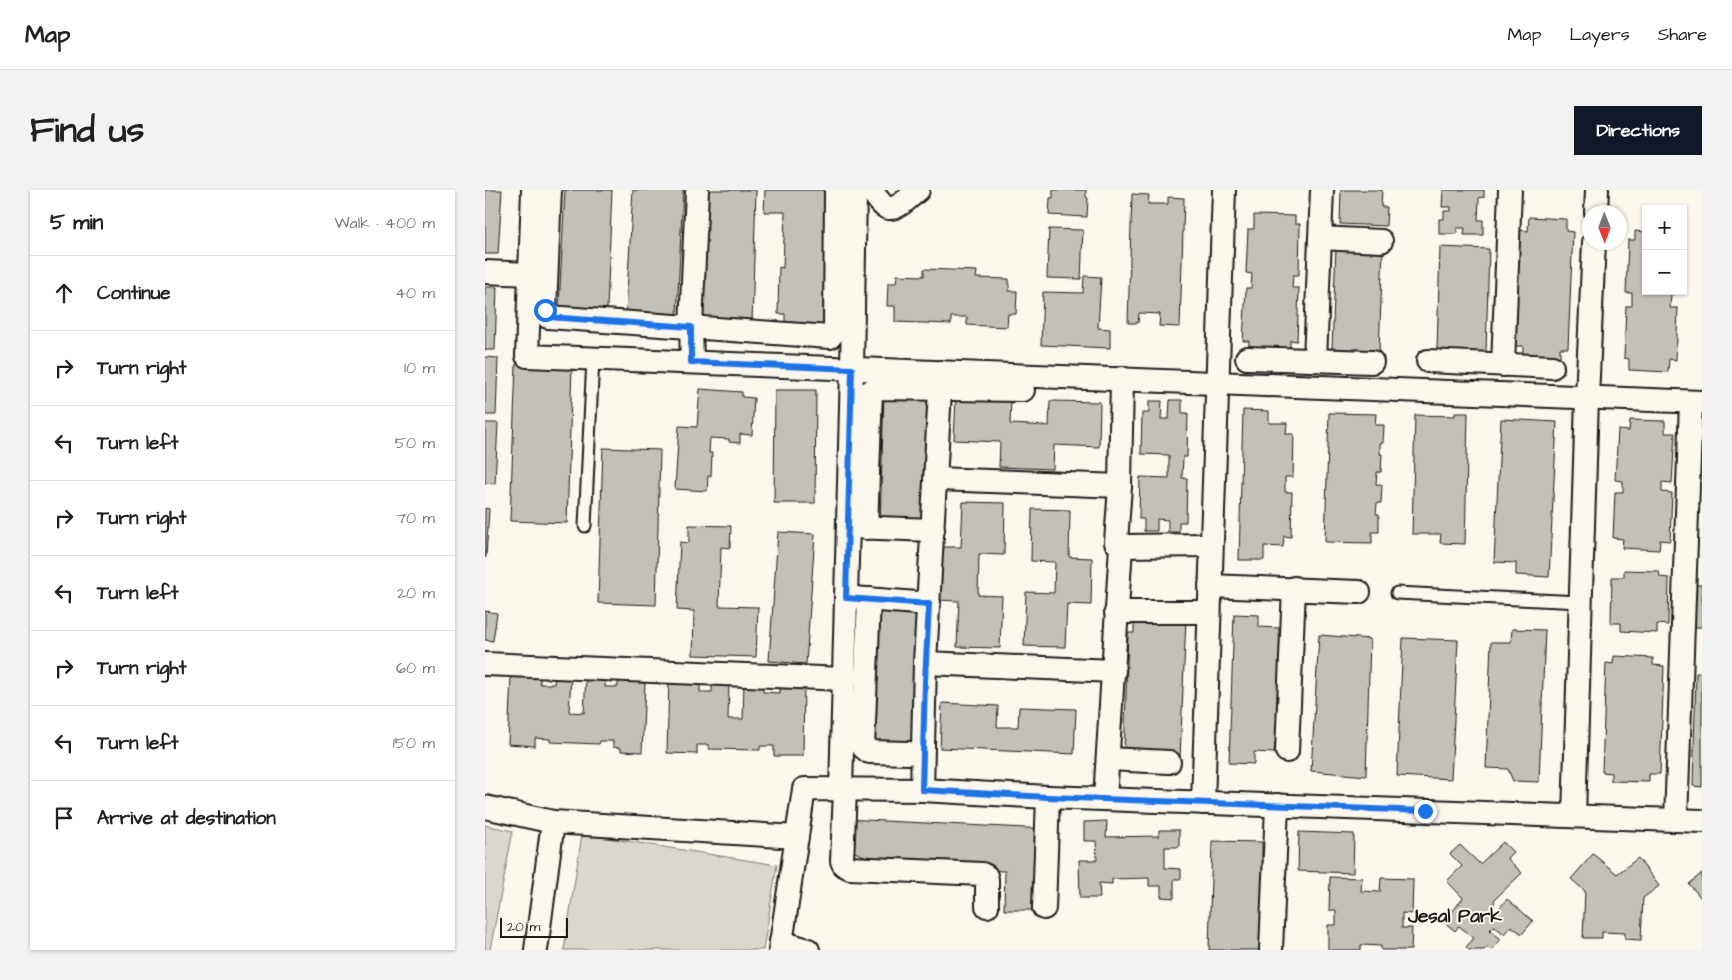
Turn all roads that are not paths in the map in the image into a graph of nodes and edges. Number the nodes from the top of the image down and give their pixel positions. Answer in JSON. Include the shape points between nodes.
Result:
{"nodes":[{"id":1,"x":533,"y":190,"type":"edge"},
{"id":2,"x":550,"y":190,"type":"edge"},
{"id":3,"x":697,"y":190,"type":"edge"},
{"id":4,"x":836,"y":190,"type":"edge"},
{"id":5,"x":855,"y":190,"type":"edge"},
{"id":6,"x":871,"y":190,"type":"edge"},
{"id":7,"x":917,"y":190,"type":"edge"},
{"id":8,"x":1224,"y":190,"type":"edge"},
{"id":9,"x":1322,"y":190,"type":"edge"},
{"id":10,"x":1510,"y":190,"type":"edge"},
{"id":11,"x":1597,"y":190,"type":"edge"},
{"id":12,"x":1596,"y":205,"type":"edge"},
{"id":13,"x":1320,"y":238,"type":"junction"},
{"id":14,"x":1381,"y":241,"type":"dead end"},
{"id":15,"x":1595,"y":250,"type":"edge"},
{"id":16,"x":485,"y":272,"type":"edge"},
{"id":17,"x":530,"y":274,"type":"junction"},
{"id":18,"x":691,"y":327,"type":"junction"},
{"id":19,"x":593,"y":358,"type":"junction"},
{"id":20,"x":1247,"y":358,"type":"dead end"},
{"id":21,"x":1315,"y":360,"type":"junction"},
{"id":22,"x":1428,"y":361,"type":"dead end"},
{"id":23,"x":691,"y":362,"type":"junction"},
{"id":24,"x":1372,"y":362,"type":"dead end"},
{"id":25,"x":1503,"y":365,"type":"junction"},
{"id":26,"x":1551,"y":367,"type":"dead end"},
{"id":27,"x":852,"y":369,"type":"junction"},
{"id":28,"x":941,"y":380,"type":"junction"},
{"id":29,"x":1217,"y":383,"type":"junction"},
{"id":30,"x":1122,"y":385,"type":"junction"},
{"id":31,"x":1587,"y":398,"type":"junction"},
{"id":32,"x":1697,"y":402,"type":"edge"},
{"id":33,"x":936,"y":479,"type":"junction"},
{"id":34,"x":1119,"y":486,"type":"junction"},
{"id":35,"x":585,"y":526,"type":"dead end"},
{"id":36,"x":857,"y":527,"type":"junction"},
{"id":37,"x":933,"y":530,"type":"junction"},
{"id":38,"x":1211,"y":545,"type":"junction"},
{"id":39,"x":1121,"y":546,"type":"junction"},
{"id":40,"x":1210,"y":586,"type":"junction"},
{"id":41,"x":1294,"y":588,"type":"junction"},
{"id":42,"x":1359,"y":592,"type":"dead end"},
{"id":43,"x":1397,"y":593,"type":"dead end"},
{"id":44,"x":846,"y":598,"type":"junction"},
{"id":45,"x":869,"y":600,"type":"junction"},
{"id":46,"x":1580,"y":602,"type":"junction"},
{"id":47,"x":929,"y":604,"type":"junction"},
{"id":48,"x":1116,"y":612,"type":"junction"},
{"id":49,"x":1209,"y":612,"type":"junction"},
{"id":50,"x":925,"y":663,"type":"junction"},
{"id":51,"x":485,"y":664,"type":"edge"},
{"id":52,"x":1114,"y":671,"type":"junction"},
{"id":53,"x":844,"y":679,"type":"junction"},
{"id":54,"x":1287,"y":751,"type":"dead end"},
{"id":55,"x":909,"y":752,"type":"dead end"},
{"id":56,"x":1108,"y":759,"type":"junction"},
{"id":57,"x":1169,"y":762,"type":"dead end"},
{"id":58,"x":843,"y":790,"type":"junction"},
{"id":59,"x":922,"y":790,"type":"junction"},
{"id":60,"x":1048,"y":797,"type":"junction"},
{"id":61,"x":1105,"y":799,"type":"junction"},
{"id":62,"x":1203,"y":803,"type":"junction"},
{"id":63,"x":1277,"y":805,"type":"junction"},
{"id":64,"x":485,"y":807,"type":"edge"},
{"id":65,"x":1574,"y":816,"type":"junction"},
{"id":66,"x":1676,"y":820,"type":"junction"},
{"id":67,"x":1702,"y":821,"type":"edge"},
{"id":68,"x":553,"y":822,"type":"junction"},
{"id":69,"x":797,"y":837,"type":"junction"},
{"id":70,"x":987,"y":906,"type":"dead end"},
{"id":71,"x":1044,"y":908,"type":"dead end"},
{"id":72,"x":781,"y":946,"type":"edge"},
{"id":73,"x":536,"y":950,"type":"edge"},
{"id":74,"x":808,"y":950,"type":"edge"},
{"id":75,"x":1271,"y":950,"type":"edge"}],
"edges":[{"from":1,"to":17,"type":"street"},
{"from":2,"to":18,"type":"street","via":[[545,310],[548,317]]},
{"from":3,"to":18,"type":"street"},
{"from":4,"to":18,"type":"street","via":[[835,331],[830,337]]},
{"from":5,"to":27,"type":"street"},
{"from":6,"to":7,"type":"street","via":[[884,206],[890,208],[898,206]]},
{"from":8,"to":29,"type":"street"},
{"from":9,"to":13,"type":"street"},
{"from":10,"to":25,"type":"street"},
{"from":11,"to":12,"type":"street"},
{"from":13,"to":14,"type":"street"},
{"from":13,"to":21,"type":"street"},
{"from":15,"to":31,"type":"street"},
{"from":16,"to":17,"type":"street"},
{"from":17,"to":19,"type":"street","via":[[527,356]]},
{"from":18,"to":23,"type":"street"},
{"from":19,"to":23,"type":"street"},
{"from":19,"to":35,"type":"lane"},
{"from":20,"to":21,"type":"street"},
{"from":21,"to":24,"type":"street"},
{"from":22,"to":25,"type":"street"},
{"from":23,"to":27,"type":"street"},
{"from":25,"to":26,"type":"street"},
{"from":27,"to":28,"type":"street"},
{"from":27,"to":36,"type":"street"},
{"from":28,"to":30,"type":"street"},
{"from":28,"to":33,"type":"street"},
{"from":28,"to":36,"type":"street","via":[[871,390]]},
{"from":29,"to":30,"type":"street"},
{"from":29,"to":31,"type":"street"},
{"from":29,"to":38,"type":"street"},
{"from":30,"to":34,"type":"street"},
{"from":31,"to":32,"type":"street"},
{"from":31,"to":46,"type":"street"},
{"from":32,"to":66,"type":"street","via":[[1688,520]]},
{"from":33,"to":34,"type":"street"},
{"from":33,"to":37,"type":"street"},
{"from":34,"to":39,"type":"street","via":[[1116,542]]},
{"from":36,"to":37,"type":"street"},
{"from":36,"to":44,"type":"street"},
{"from":37,"to":47,"type":"street"},
{"from":38,"to":39,"type":"street"},
{"from":38,"to":40,"type":"street"},
{"from":39,"to":48,"type":"street"},
{"from":40,"to":41,"type":"street"},
{"from":40,"to":49,"type":"street"},
{"from":41,"to":42,"type":"street"},
{"from":41,"to":54,"type":"street"},
{"from":43,"to":46,"type":"lane"},
{"from":44,"to":45,"type":"street"},
{"from":44,"to":53,"type":"street"},
{"from":45,"to":47,"type":"street"},
{"from":45,"to":55,"type":"street","via":[[863,747],[869,752]]},
{"from":46,"to":65,"type":"street"},
{"from":47,"to":50,"type":"street"},
{"from":48,"to":49,"type":"street"},
{"from":48,"to":52,"type":"street"},
{"from":49,"to":62,"type":"street"},
{"from":50,"to":52,"type":"street"},
{"from":50,"to":59,"type":"street"},
{"from":51,"to":53,"type":"street"},
{"from":52,"to":56,"type":"street"},
{"from":53,"to":58,"type":"street"},
{"from":56,"to":57,"type":"street"},
{"from":56,"to":61,"type":"street"},
{"from":58,"to":59,"type":"street"},
{"from":58,"to":69,"type":"street","via":[[804,788]]},
{"from":58,"to":70,"type":"street","via":[[844,865],[850,868],[983,874],[987,879]]},
{"from":59,"to":60,"type":"street"},
{"from":60,"to":61,"type":"street"},
{"from":60,"to":71,"type":"street"},
{"from":61,"to":62,"type":"street"},
{"from":62,"to":63,"type":"street"},
{"from":63,"to":65,"type":"street"},
{"from":63,"to":75,"type":"street"},
{"from":64,"to":68,"type":"street"},
{"from":65,"to":66,"type":"street"},
{"from":66,"to":67,"type":"street"},
{"from":68,"to":69,"type":"street"},
{"from":68,"to":73,"type":"street"},
{"from":69,"to":72,"type":"street"},
{"from":72,"to":74,"type":"street"}]}
